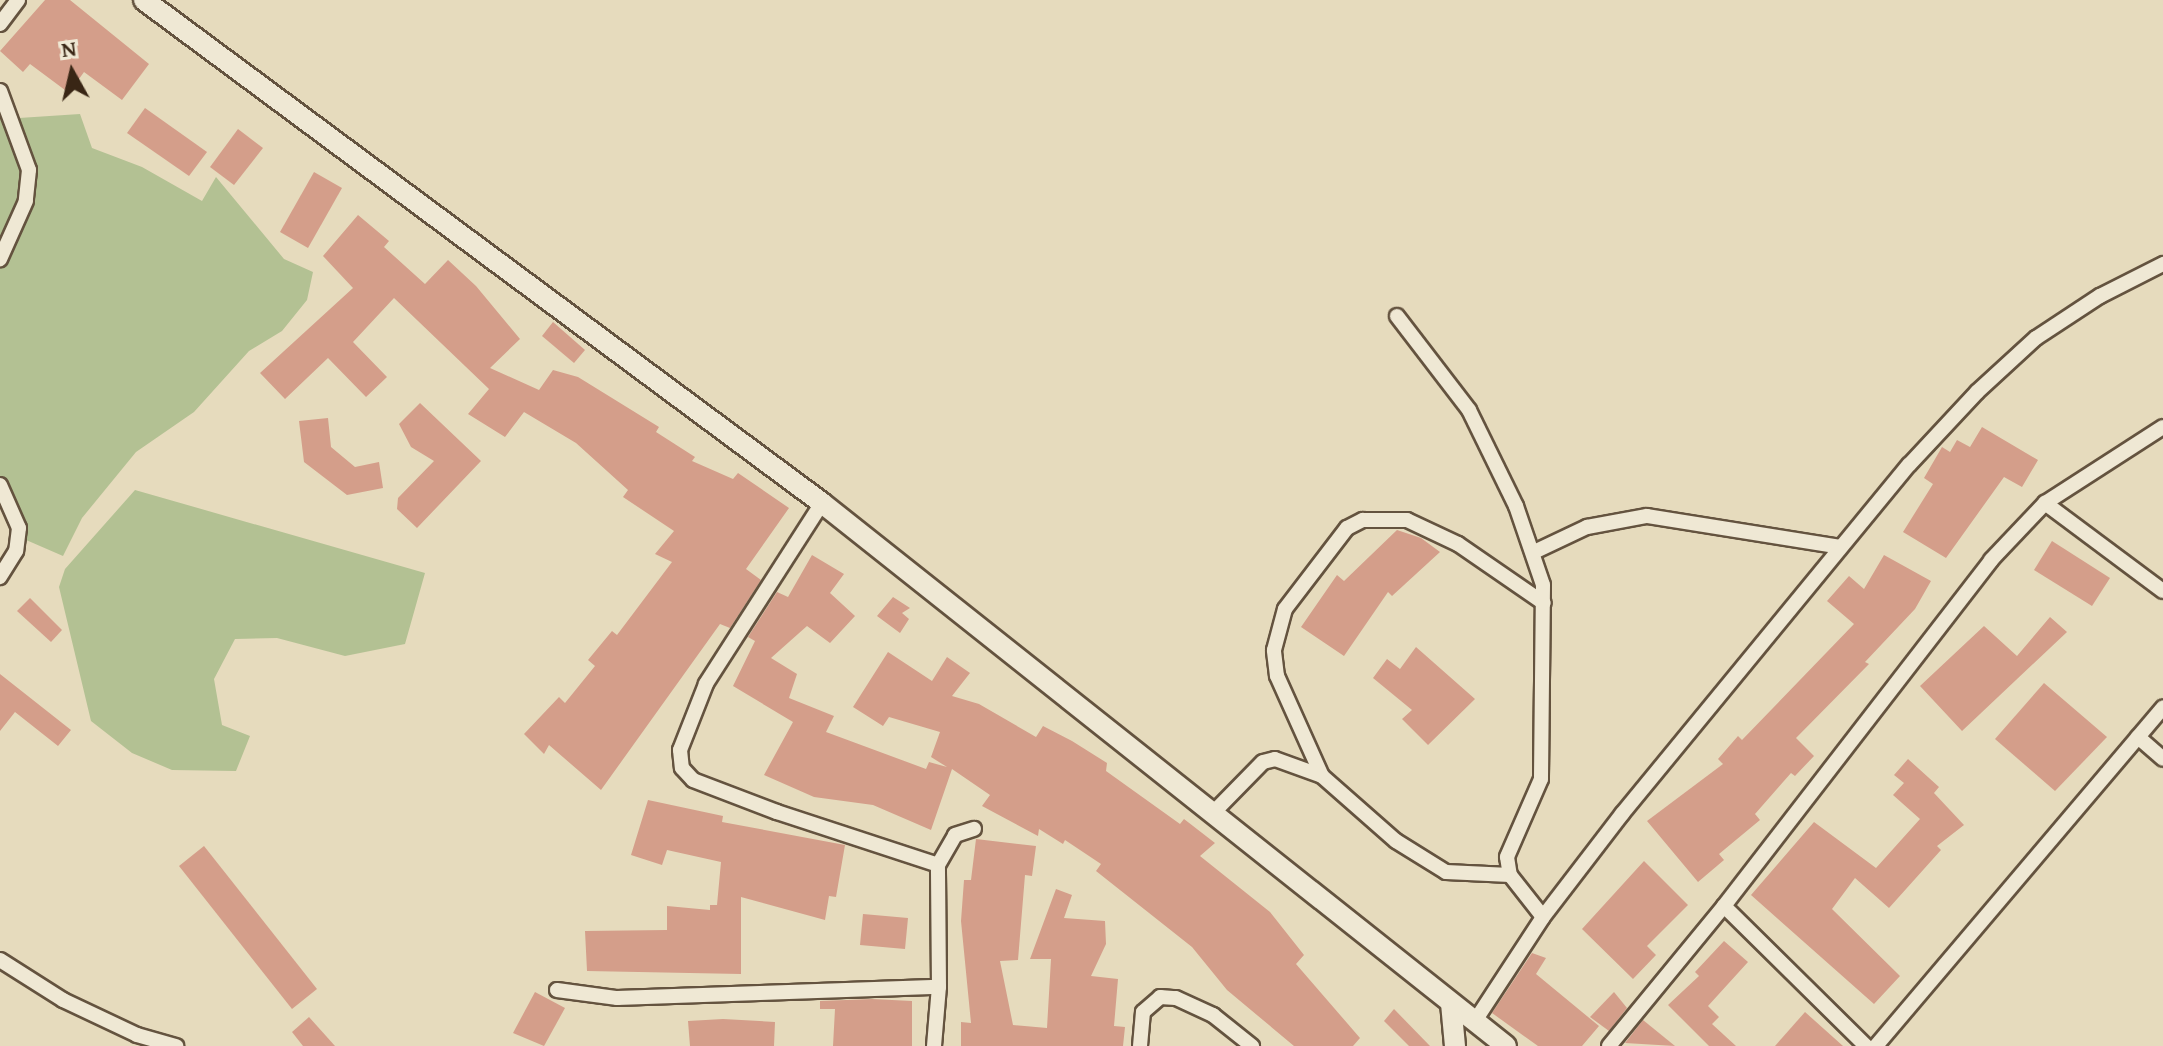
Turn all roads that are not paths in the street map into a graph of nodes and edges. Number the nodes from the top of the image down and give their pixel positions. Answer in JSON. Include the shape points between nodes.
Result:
{"nodes":[{"id":1,"x":18,"y":0,"type":"edge"},
{"id":2,"x":144,"y":0,"type":"edge"},
{"id":3,"x":0,"y":24,"type":"edge"},
{"id":4,"x":0,"y":91,"type":"edge"},
{"id":5,"x":0,"y":259,"type":"edge"},
{"id":6,"x":2163,"y":264,"type":"edge"},
{"id":7,"x":1397,"y":316,"type":"dead end"},
{"id":8,"x":2163,"y":427,"type":"edge"},
{"id":9,"x":0,"y":485,"type":"edge"},
{"id":10,"x":822,"y":503,"type":"junction"},
{"id":11,"x":2045,"y":503,"type":"junction"},
{"id":12,"x":1840,"y":547,"type":"junction"},
{"id":13,"x":1534,"y":552,"type":"junction"},
{"id":14,"x":0,"y":577,"type":"edge"},
{"id":15,"x":2163,"y":591,"type":"edge"},
{"id":16,"x":1544,"y":603,"type":"junction"},
{"id":17,"x":2163,"y":707,"type":"edge"},
{"id":18,"x":2138,"y":737,"type":"junction"},
{"id":19,"x":2163,"y":759,"type":"edge"},
{"id":20,"x":1322,"y":776,"type":"junction"},
{"id":21,"x":1213,"y":813,"type":"junction"},
{"id":22,"x":974,"y":829,"type":"dead end"},
{"id":23,"x":938,"y":865,"type":"junction"},
{"id":24,"x":1510,"y":875,"type":"junction"},
{"id":25,"x":1724,"y":906,"type":"junction"},
{"id":26,"x":1543,"y":917,"type":"junction"},
{"id":27,"x":0,"y":960,"type":"edge"},
{"id":28,"x":939,"y":987,"type":"junction"},
{"id":29,"x":557,"y":990,"type":"dead end"},
{"id":30,"x":1451,"y":1003,"type":"junction"},
{"id":31,"x":1475,"y":1021,"type":"junction"},
{"id":32,"x":176,"y":1046,"type":"edge"},
{"id":33,"x":934,"y":1046,"type":"edge"},
{"id":34,"x":1140,"y":1046,"type":"edge"},
{"id":35,"x":1252,"y":1046,"type":"edge"},
{"id":36,"x":1455,"y":1046,"type":"edge"},
{"id":37,"x":1506,"y":1046,"type":"edge"},
{"id":38,"x":1609,"y":1046,"type":"edge"},
{"id":39,"x":1866,"y":1046,"type":"edge"},
{"id":40,"x":1876,"y":1046,"type":"edge"}],
"edges":[{"from":1,"to":3,"type":"street"},
{"from":2,"to":10,"type":"main road"},
{"from":4,"to":5,"type":"street","via":[[29,170],[26,201]]},
{"from":6,"to":12,"type":"street","via":[[2100,296],[2036,338],[1977,392]]},
{"from":7,"to":13,"type":"street","via":[[1469,410]]},
{"from":8,"to":11,"type":"street"},
{"from":9,"to":14,"type":"street","via":[[19,528],[16,551]]},
{"from":10,"to":21,"type":"main road"},
{"from":10,"to":23,"type":"street","via":[[706,684],[680,750],[682,768],[693,780],[777,812]]},
{"from":11,"to":15,"type":"street"},
{"from":11,"to":25,"type":"street","via":[[1991,560]]},
{"from":12,"to":13,"type":"street","via":[[1647,516],[1587,527]]},
{"from":12,"to":26,"type":"street"},
{"from":13,"to":16,"type":"street"},
{"from":16,"to":20,"type":"street","via":[[1458,544],[1407,520],[1363,520],[1347,528],[1285,609],[1274,650],[1277,676]]},
{"from":16,"to":24,"type":"street","via":[[1541,779],[1511,838]]},
{"from":17,"to":18,"type":"street"},
{"from":18,"to":19,"type":"street"},
{"from":18,"to":40,"type":"street"},
{"from":20,"to":21,"type":"street","via":[[1275,759],[1263,762]]},
{"from":20,"to":24,"type":"street","via":[[1420,859],[1463,876]]},
{"from":21,"to":30,"type":"main road"},
{"from":22,"to":23,"type":"street","via":[[955,835]]},
{"from":23,"to":28,"type":"street"},
{"from":24,"to":26,"type":"street"},
{"from":25,"to":38,"type":"street"},
{"from":25,"to":39,"type":"street"},
{"from":26,"to":31,"type":"street"},
{"from":27,"to":32,"type":"street","via":[[63,1000],[137,1035]]},
{"from":28,"to":29,"type":"street","via":[[617,998]]},
{"from":28,"to":33,"type":"street"},
{"from":30,"to":31,"type":"main road"},
{"from":30,"to":36,"type":"main road"},
{"from":31,"to":37,"type":"main road"},
{"from":34,"to":35,"type":"street","via":[[1143,1012],[1160,997],[1176,998],[1213,1015]]}]}
